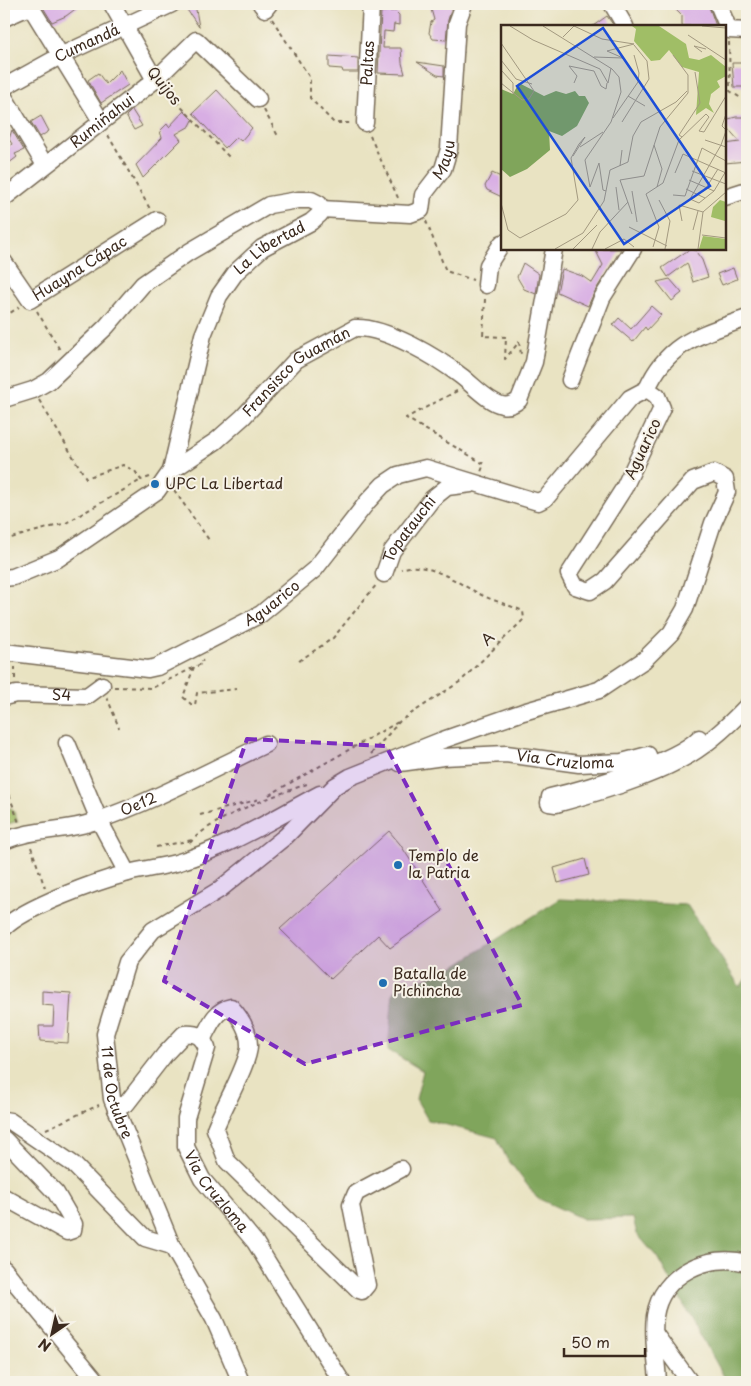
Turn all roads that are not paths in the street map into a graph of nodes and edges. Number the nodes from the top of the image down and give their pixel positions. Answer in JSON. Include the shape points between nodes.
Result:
{"nodes":[{"id":1,"x":112,"y":4,"type":"edge"},
{"id":2,"x":172,"y":4,"type":"edge"},
{"id":3,"x":371,"y":4,"type":"edge"},
{"id":4,"x":464,"y":4,"type":"edge"},
{"id":5,"x":612,"y":4,"type":"edge"},
{"id":6,"x":718,"y":4,"type":"edge"},
{"id":7,"x":30,"y":5,"type":"edge"},
{"id":8,"x":4,"y":18,"type":"edge"},
{"id":9,"x":624,"y":25,"type":"edge"},
{"id":10,"x":124,"y":26,"type":"junction"},
{"id":11,"x":747,"y":32,"type":"edge"},
{"id":12,"x":62,"y":55,"type":"junction"},
{"id":13,"x":155,"y":80,"type":"junction"},
{"id":14,"x":4,"y":87,"type":"edge"},
{"id":15,"x":4,"y":97,"type":"edge"},
{"id":16,"x":258,"y":99,"type":"road end"},
{"id":17,"x":101,"y":121,"type":"junction"},
{"id":18,"x":365,"y":123,"type":"dead end"},
{"id":19,"x":45,"y":165,"type":"junction"},
{"id":20,"x":747,"y":190,"type":"edge"},
{"id":21,"x":726,"y":197,"type":"edge"},
{"id":22,"x":4,"y":198,"type":"edge"},
{"id":23,"x":322,"y":209,"type":"junction"},
{"id":24,"x":156,"y":220,"type":"road end"},
{"id":25,"x":501,"y":245,"type":"edge"},
{"id":26,"x":554,"y":250,"type":"edge"},
{"id":27,"x":632,"y":250,"type":"edge"},
{"id":28,"x":4,"y":262,"type":"edge"},
{"id":29,"x":486,"y":285,"type":"road end"},
{"id":30,"x":747,"y":318,"type":"edge"},
{"id":31,"x":570,"y":380,"type":"dead end"},
{"id":32,"x":647,"y":389,"type":"junction"},
{"id":33,"x":4,"y":399,"type":"edge"},
{"id":34,"x":169,"y":475,"type":"junction"},
{"id":35,"x":475,"y":483,"type":"junction"},
{"id":36,"x":384,"y":574,"type":"road end"},
{"id":37,"x":4,"y":578,"type":"edge"},
{"id":38,"x":9,"y":652,"type":"edge"},
{"id":39,"x":102,"y":685,"type":"road end"},
{"id":40,"x":10,"y":696,"type":"edge"},
{"id":41,"x":747,"y":706,"type":"edge"},
{"id":42,"x":735,"y":718,"type":"junction"},
{"id":43,"x":699,"y":738,"type":"junction"},
{"id":44,"x":66,"y":743,"type":"dead end"},
{"id":45,"x":266,"y":744,"type":"dead end"},
{"id":46,"x":388,"y":762,"type":"junction"},
{"id":47,"x":335,"y":786,"type":"junction"},
{"id":48,"x":99,"y":820,"type":"junction"},
{"id":49,"x":4,"y":841,"type":"edge"},
{"id":50,"x":127,"y":873,"type":"junction"},
{"id":51,"x":4,"y":928,"type":"edge"},
{"id":52,"x":203,"y":1038,"type":"junction"},
{"id":53,"x":114,"y":1104,"type":"junction"},
{"id":54,"x":4,"y":1120,"type":"edge"},
{"id":55,"x":4,"y":1139,"type":"edge"},
{"id":56,"x":401,"y":1169,"type":"dead end"},
{"id":57,"x":4,"y":1197,"type":"edge"},
{"id":58,"x":172,"y":1246,"type":"junction"},
{"id":59,"x":747,"y":1263,"type":"edge"},
{"id":60,"x":4,"y":1269,"type":"edge"},
{"id":61,"x":655,"y":1334,"type":"junction"},
{"id":62,"x":97,"y":1382,"type":"edge"},
{"id":63,"x":241,"y":1382,"type":"edge"},
{"id":64,"x":342,"y":1382,"type":"edge"},
{"id":65,"x":658,"y":1382,"type":"edge"},
{"id":66,"x":690,"y":1382,"type":"edge"}],
"edges":[{"from":1,"to":10,"type":"street","name":"Quijos"},
{"from":2,"to":10,"type":"street","name":"Cumandá"},
{"from":3,"to":18,"type":"street","name":"Paltas"},
{"from":4,"to":23,"type":"street","name":"Mayu","via":[[457,23],[449,149],[443,169],[423,195],[421,210],[410,214]]},
{"from":5,"to":9,"type":"street"},
{"from":6,"to":11,"type":"street","via":[[729,30]]},
{"from":7,"to":8,"type":"street"},
{"from":7,"to":12,"type":"street"},
{"from":10,"to":12,"type":"street","name":"Cumandá"},
{"from":10,"to":13,"type":"street","name":"Quijos"},
{"from":12,"to":14,"type":"street","name":"Cumandá"},
{"from":12,"to":17,"type":"street"},
{"from":13,"to":16,"type":"street","name":"Rumiñahui","via":[[196,40]]},
{"from":13,"to":17,"type":"street","name":"Rumiñahui"},
{"from":15,"to":19,"type":"street"},
{"from":17,"to":19,"type":"street","name":"Rumiñahui"},
{"from":19,"to":22,"type":"street","name":"Rumiñahui"},
{"from":20,"to":21,"type":"street"},
{"from":23,"to":33,"type":"street","name":"La Libertad","via":[[311,200],[269,205],[189,252],[143,284],[106,328],[49,381]]},
{"from":23,"to":34,"type":"street","name":"La Libertad","via":[[311,222],[262,248],[236,272],[219,296],[202,335]]},
{"from":24,"to":28,"type":"street","name":"Huayna Cápac","via":[[30,300]]},
{"from":25,"to":29,"type":"street","via":[[488,265]]},
{"from":26,"to":34,"type":"street","name":"Fransisco Guamán","via":[[534,362],[515,403],[502,405],[494,402],[449,366],[401,341],[366,327],[355,328],[296,360],[243,417]]},
{"from":27,"to":31,"type":"street","via":[[602,298]]},
{"from":30,"to":32,"type":"street","via":[[697,336],[667,355]]},
{"from":32,"to":35,"type":"street","name":"Aguarico","via":[[630,398],[546,498],[530,501]]},
{"from":32,"to":46,"type":"street","name":"Aguarico","via":[[657,396],[662,408],[624,488],[569,574],[575,586],[590,591],[605,581],[693,481],[714,473],[725,479],[727,492],[713,523],[685,609],[670,633],[644,660],[599,690],[523,712]]},
{"from":34,"to":37,"type":"street","via":[[157,491],[58,558]]},
{"from":35,"to":36,"type":"street","name":"Topatauchi","via":[[447,487],[432,499],[392,551]]},
{"from":35,"to":38,"type":"street","name":"Aguarico","via":[[426,468],[398,475],[368,501],[315,569],[261,614],[153,668]]},
{"from":39,"to":40,"type":"street","name":"S4","via":[[87,696]]},
{"from":41,"to":42,"type":"street"},
{"from":42,"to":43,"type":"street","name":"Via Cruzloma"},
{"from":42,"to":43,"type":"street","via":[[683,759],[615,787],[556,804],[549,803],[550,797],[598,785],[683,750]]},
{"from":43,"to":46,"type":"street","name":"Via Cruzloma","via":[[622,762],[578,764],[506,754],[443,757],[406,764]]},
{"from":44,"to":48,"type":"street"},
{"from":45,"to":48,"type":"street","name":"Oe12","via":[[130,809]]},
{"from":46,"to":47,"type":"street","name":"11 de Octubre"},
{"from":47,"to":50,"type":"street","via":[[230,842],[176,863]]},
{"from":47,"to":53,"type":"street","name":"11 de Octubre","via":[[286,836],[219,890],[153,930],[127,962],[105,1034]]},
{"from":48,"to":49,"type":"street","name":"Oe12","via":[[23,833]]},
{"from":48,"to":50,"type":"street"},
{"from":50,"to":51,"type":"street","via":[[50,901]]},
{"from":52,"to":53,"type":"street","via":[[196,1033],[184,1034],[127,1103]]},
{"from":52,"to":56,"type":"street","via":[[223,1008],[231,1007],[239,1017],[249,1045],[247,1060],[215,1129],[228,1160],[362,1291],[367,1285],[351,1205],[353,1198]]},
{"from":52,"to":64,"type":"street","name":"Via Cruzloma","via":[[208,1048],[186,1118],[186,1147],[202,1179],[255,1242]]},
{"from":53,"to":58,"type":"street","name":"11 de Octubre"},
{"from":54,"to":58,"type":"street","via":[[73,1164],[145,1238]]},
{"from":55,"to":57,"type":"street","via":[[56,1192],[74,1224],[73,1230],[67,1232]]},
{"from":58,"to":63,"type":"street","name":"11 de Octubre","via":[[214,1320]]},
{"from":59,"to":61,"type":"street","via":[[735,1259],[709,1261],[685,1271],[660,1298]]},
{"from":60,"to":62,"type":"street"},
{"from":61,"to":65,"type":"street"},
{"from":61,"to":66,"type":"street"}]}
